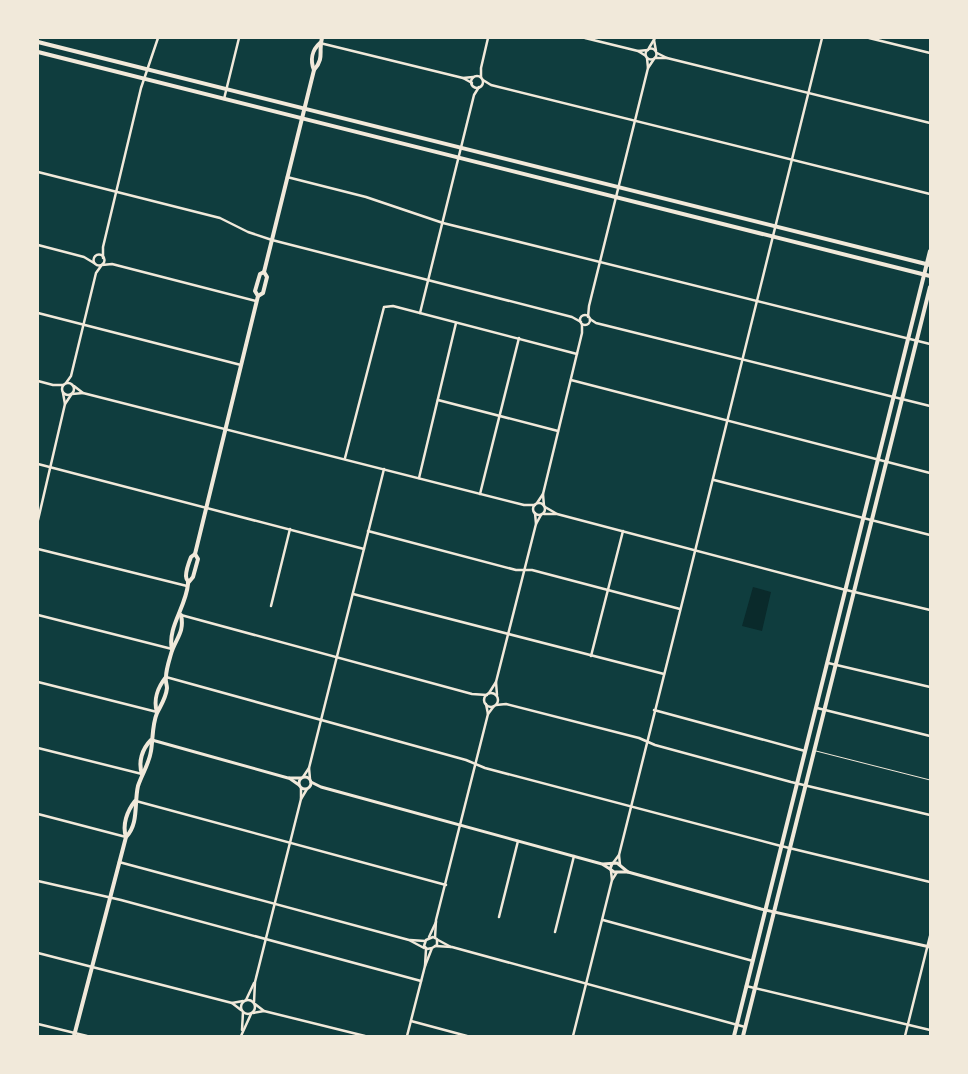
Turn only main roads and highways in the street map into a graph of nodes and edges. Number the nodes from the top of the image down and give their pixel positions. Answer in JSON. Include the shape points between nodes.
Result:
{"nodes":[{"id":1,"x":321,"y":40,"type":"edge"},
{"id":2,"x":38,"y":42,"type":"edge"},
{"id":3,"x":38,"y":52,"type":"edge"},
{"id":4,"x":314,"y":70,"type":"junction"},
{"id":5,"x":304,"y":110,"type":"junction"},
{"id":6,"x":301,"y":120,"type":"junction"},
{"id":7,"x":930,"y":251,"type":"edge"},
{"id":8,"x":929,"y":265,"type":"edge"},
{"id":9,"x":264,"y":272,"type":"junction"},
{"id":10,"x":924,"y":274,"type":"junction"},
{"id":11,"x":930,"y":276,"type":"edge"},
{"id":12,"x":930,"y":287,"type":"edge"},
{"id":13,"x":258,"y":296,"type":"junction"},
{"id":14,"x":195,"y":554,"type":"junction"},
{"id":15,"x":188,"y":584,"type":"junction"},
{"id":16,"x":181,"y":615,"type":"junction"},
{"id":17,"x":172,"y":649,"type":"junction"},
{"id":18,"x":166,"y":677,"type":"junction"},
{"id":19,"x":157,"y":712,"type":"junction"},
{"id":20,"x":151,"y":740,"type":"junction"},
{"id":21,"x":142,"y":774,"type":"junction"},
{"id":22,"x":134,"y":801,"type":"junction"},
{"id":23,"x":126,"y":837,"type":"junction"},
{"id":24,"x":75,"y":1035,"type":"edge"},
{"id":25,"x":734,"y":1036,"type":"edge"},
{"id":26,"x":743,"y":1036,"type":"edge"}],
"edges":[{"from":1,"to":4,"type":"main road","via":[[319,65]]},
{"from":1,"to":4,"type":"main road","via":[[311,62]]},
{"from":2,"to":5,"type":"main road"},
{"from":3,"to":6,"type":"main road"},
{"from":4,"to":5,"type":"main road"},
{"from":5,"to":6,"type":"main road"},
{"from":5,"to":8,"type":"main road"},
{"from":6,"to":9,"type":"main road"},
{"from":6,"to":10,"type":"main road"},
{"from":7,"to":8,"type":"main road"},
{"from":8,"to":10,"type":"main road"},
{"from":9,"to":13,"type":"main road","via":[[260,274],[255,291]]},
{"from":9,"to":13,"type":"main road","via":[[267,277],[263,293]]},
{"from":10,"to":11,"type":"main road"},
{"from":10,"to":25,"type":"main road"},
{"from":12,"to":26,"type":"main road"},
{"from":13,"to":14,"type":"main road"},
{"from":14,"to":15,"type":"main road","via":[[191,557],[186,576]]},
{"from":14,"to":15,"type":"main road","via":[[198,559],[194,578]]},
{"from":15,"to":16,"type":"main road"},
{"from":16,"to":17,"type":"main road","via":[[183,623],[178,642]]},
{"from":16,"to":17,"type":"main road","via":[[175,622],[170,641]]},
{"from":17,"to":18,"type":"main road"},
{"from":18,"to":19,"type":"main road","via":[[162,707]]},
{"from":18,"to":19,"type":"main road","via":[[157,695]]},
{"from":19,"to":20,"type":"main road"},
{"from":20,"to":21,"type":"main road","via":[[147,768]]},
{"from":20,"to":21,"type":"main road","via":[[145,746],[139,766]]},
{"from":21,"to":22,"type":"main road"},
{"from":22,"to":23,"type":"main road","via":[[136,811],[131,832]]},
{"from":22,"to":23,"type":"main road","via":[[123,830]]},
{"from":23,"to":24,"type":"main road"}]}
